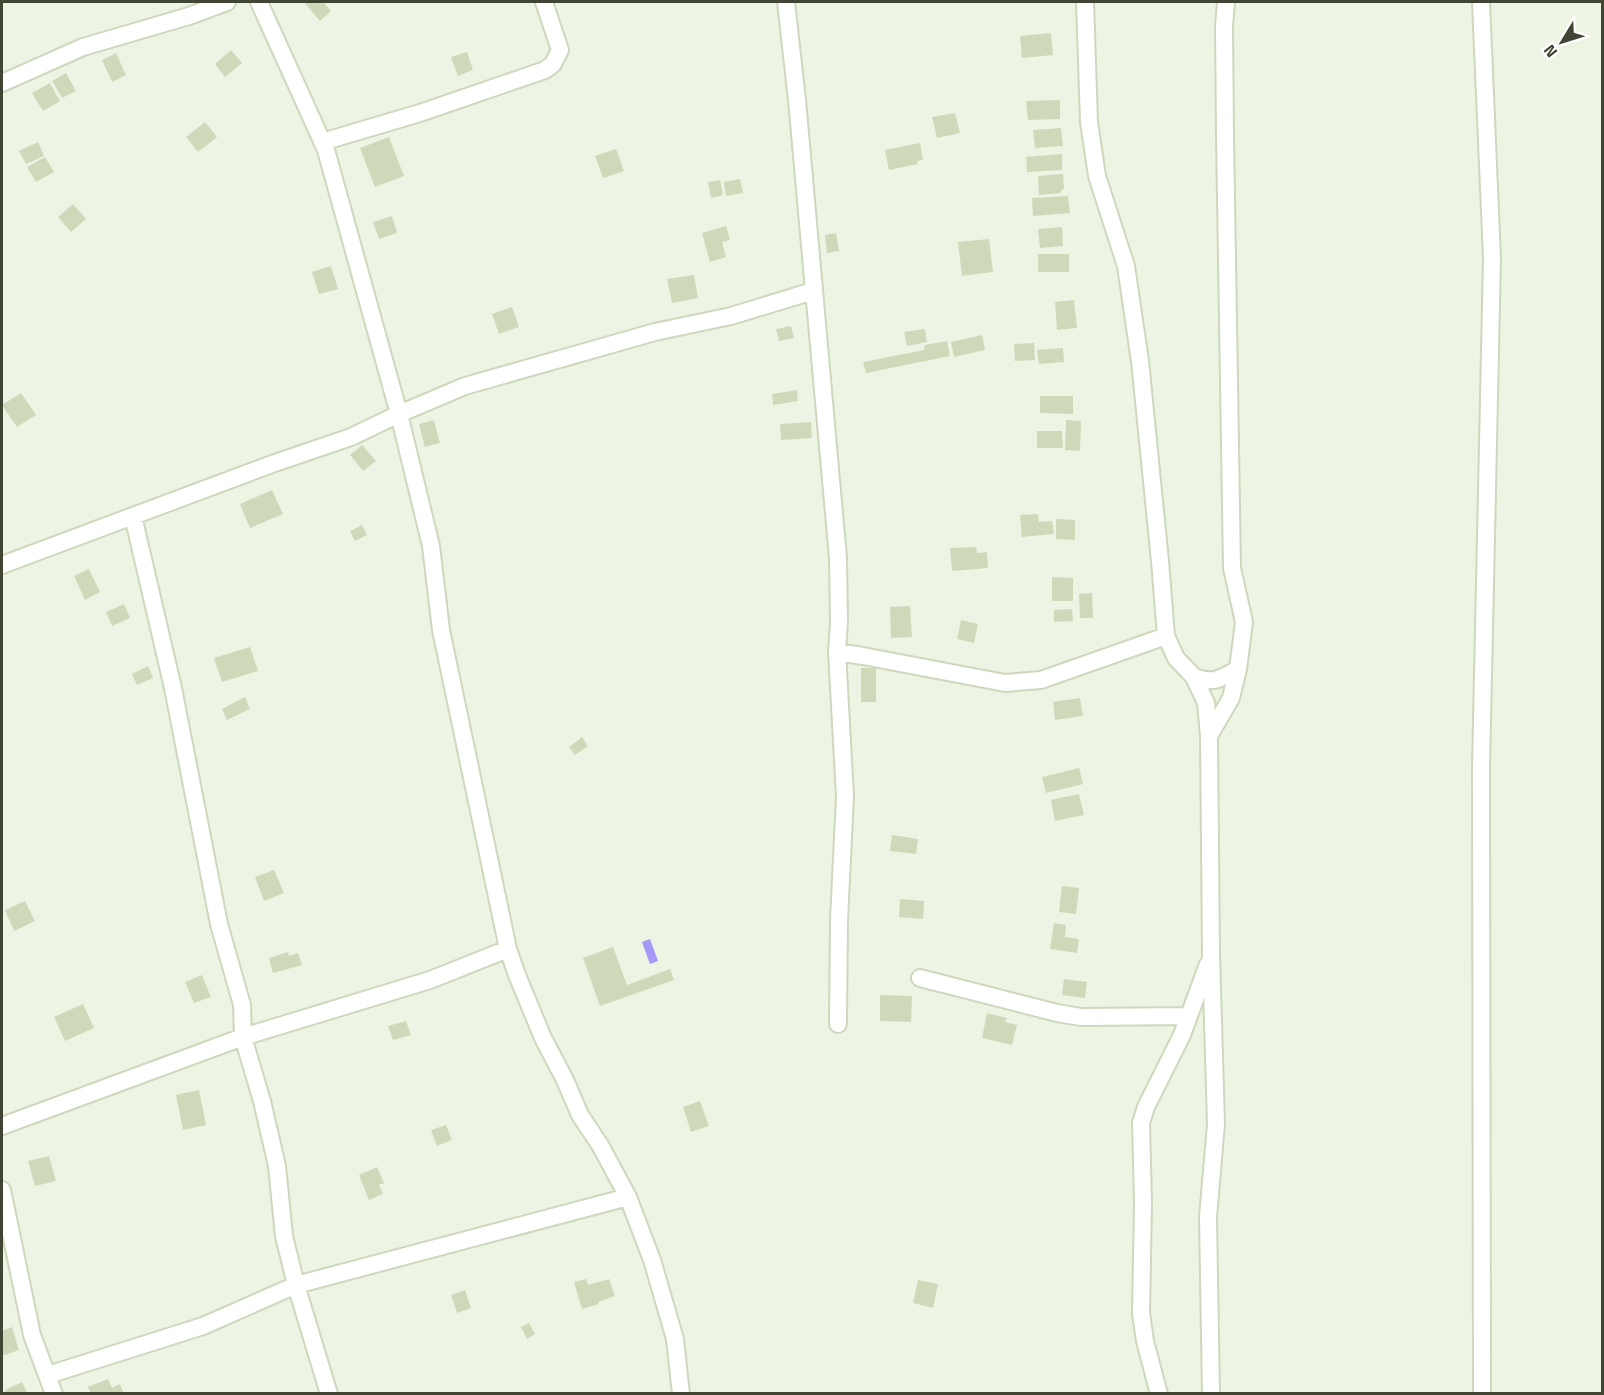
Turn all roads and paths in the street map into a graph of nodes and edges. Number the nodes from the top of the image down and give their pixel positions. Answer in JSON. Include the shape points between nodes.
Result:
{"nodes":[{"id":1,"x":227,"y":2,"type":"edge"},
{"id":2,"x":259,"y":2,"type":"edge"},
{"id":3,"x":544,"y":2,"type":"edge"},
{"id":4,"x":786,"y":2,"type":"edge"},
{"id":5,"x":1085,"y":2,"type":"edge"},
{"id":6,"x":1226,"y":2,"type":"edge"},
{"id":7,"x":1481,"y":2,"type":"edge"},
{"id":8,"x":2,"y":83,"type":"edge"},
{"id":9,"x":322,"y":142,"type":"junction"},
{"id":10,"x":813,"y":291,"type":"junction"},
{"id":11,"x":399,"y":414,"type":"junction"},
{"id":12,"x":133,"y":516,"type":"junction"},
{"id":13,"x":2,"y":565,"type":"edge"},
{"id":14,"x":1166,"y":636,"type":"junction"},
{"id":15,"x":837,"y":652,"type":"junction"},
{"id":16,"x":1238,"y":669,"type":"junction"},
{"id":17,"x":1194,"y":678,"type":"junction"},
{"id":18,"x":1209,"y":736,"type":"junction"},
{"id":19,"x":508,"y":949,"type":"junction"},
{"id":20,"x":1211,"y":955,"type":"junction"},
{"id":21,"x":920,"y":978,"type":"dead end"},
{"id":22,"x":1189,"y":1016,"type":"junction"},
{"id":23,"x":838,"y":1024,"type":"dead end"},
{"id":24,"x":243,"y":1037,"type":"junction"},
{"id":25,"x":2,"y":1126,"type":"edge"},
{"id":26,"x":2,"y":1190,"type":"edge"},
{"id":27,"x":628,"y":1197,"type":"junction"},
{"id":28,"x":296,"y":1285,"type":"junction"},
{"id":29,"x":48,"y":1376,"type":"junction"},
{"id":30,"x":54,"y":1394,"type":"edge"},
{"id":31,"x":329,"y":1394,"type":"edge"},
{"id":32,"x":681,"y":1394,"type":"edge"},
{"id":33,"x":1159,"y":1394,"type":"edge"},
{"id":34,"x":1211,"y":1394,"type":"edge"},
{"id":35,"x":1482,"y":1394,"type":"edge"}],
"edges":[{"from":1,"to":8,"type":"street","via":[[83,47]]},
{"from":2,"to":9,"type":"street"},
{"from":3,"to":9,"type":"street","via":[[560,50],[545,70]]},
{"from":4,"to":10,"type":"street"},
{"from":5,"to":14,"type":"street","via":[[1089,122],[1097,176],[1128,276],[1140,361]]},
{"from":6,"to":16,"type":"street","via":[[1232,568],[1244,622]]},
{"from":7,"to":35,"type":"street","via":[[1492,258],[1481,768]]},
{"from":9,"to":11,"type":"street"},
{"from":10,"to":11,"type":"street","via":[[465,386]]},
{"from":10,"to":15,"type":"street","via":[[837,558]]},
{"from":11,"to":12,"type":"street","via":[[351,437]]},
{"from":11,"to":19,"type":"street","via":[[431,546],[441,630]]},
{"from":12,"to":13,"type":"street"},
{"from":12,"to":24,"type":"street","via":[[173,688],[219,924],[242,1005]]},
{"from":14,"to":15,"type":"street","via":[[1041,680],[1005,683]]},
{"from":14,"to":17,"type":"street","via":[[1176,658]]},
{"from":15,"to":23,"type":"street","via":[[845,796]]},
{"from":16,"to":17,"type":"street","via":[[1222,679]]},
{"from":16,"to":18,"type":"street","via":[[1231,698]]},
{"from":17,"to":18,"type":"street","via":[[1206,704]]},
{"from":18,"to":20,"type":"street"},
{"from":19,"to":24,"type":"street","via":[[430,980]]},
{"from":19,"to":27,"type":"street","via":[[543,1038],[580,1115]]},
{"from":20,"to":22,"type":"street"},
{"from":20,"to":34,"type":"street","via":[[1216,1124],[1208,1217]]},
{"from":21,"to":22,"type":"street","via":[[1057,1014]]},
{"from":22,"to":33,"type":"street","via":[[1141,1123],[1141,1312]]},
{"from":24,"to":25,"type":"street"},
{"from":24,"to":28,"type":"street","via":[[277,1166],[284,1236]]},
{"from":26,"to":29,"type":"street","via":[[32,1335]]},
{"from":27,"to":28,"type":"street"},
{"from":27,"to":32,"type":"street","via":[[675,1339]]},
{"from":28,"to":29,"type":"street","via":[[203,1326]]},
{"from":28,"to":31,"type":"street"},
{"from":29,"to":30,"type":"street"}]}
